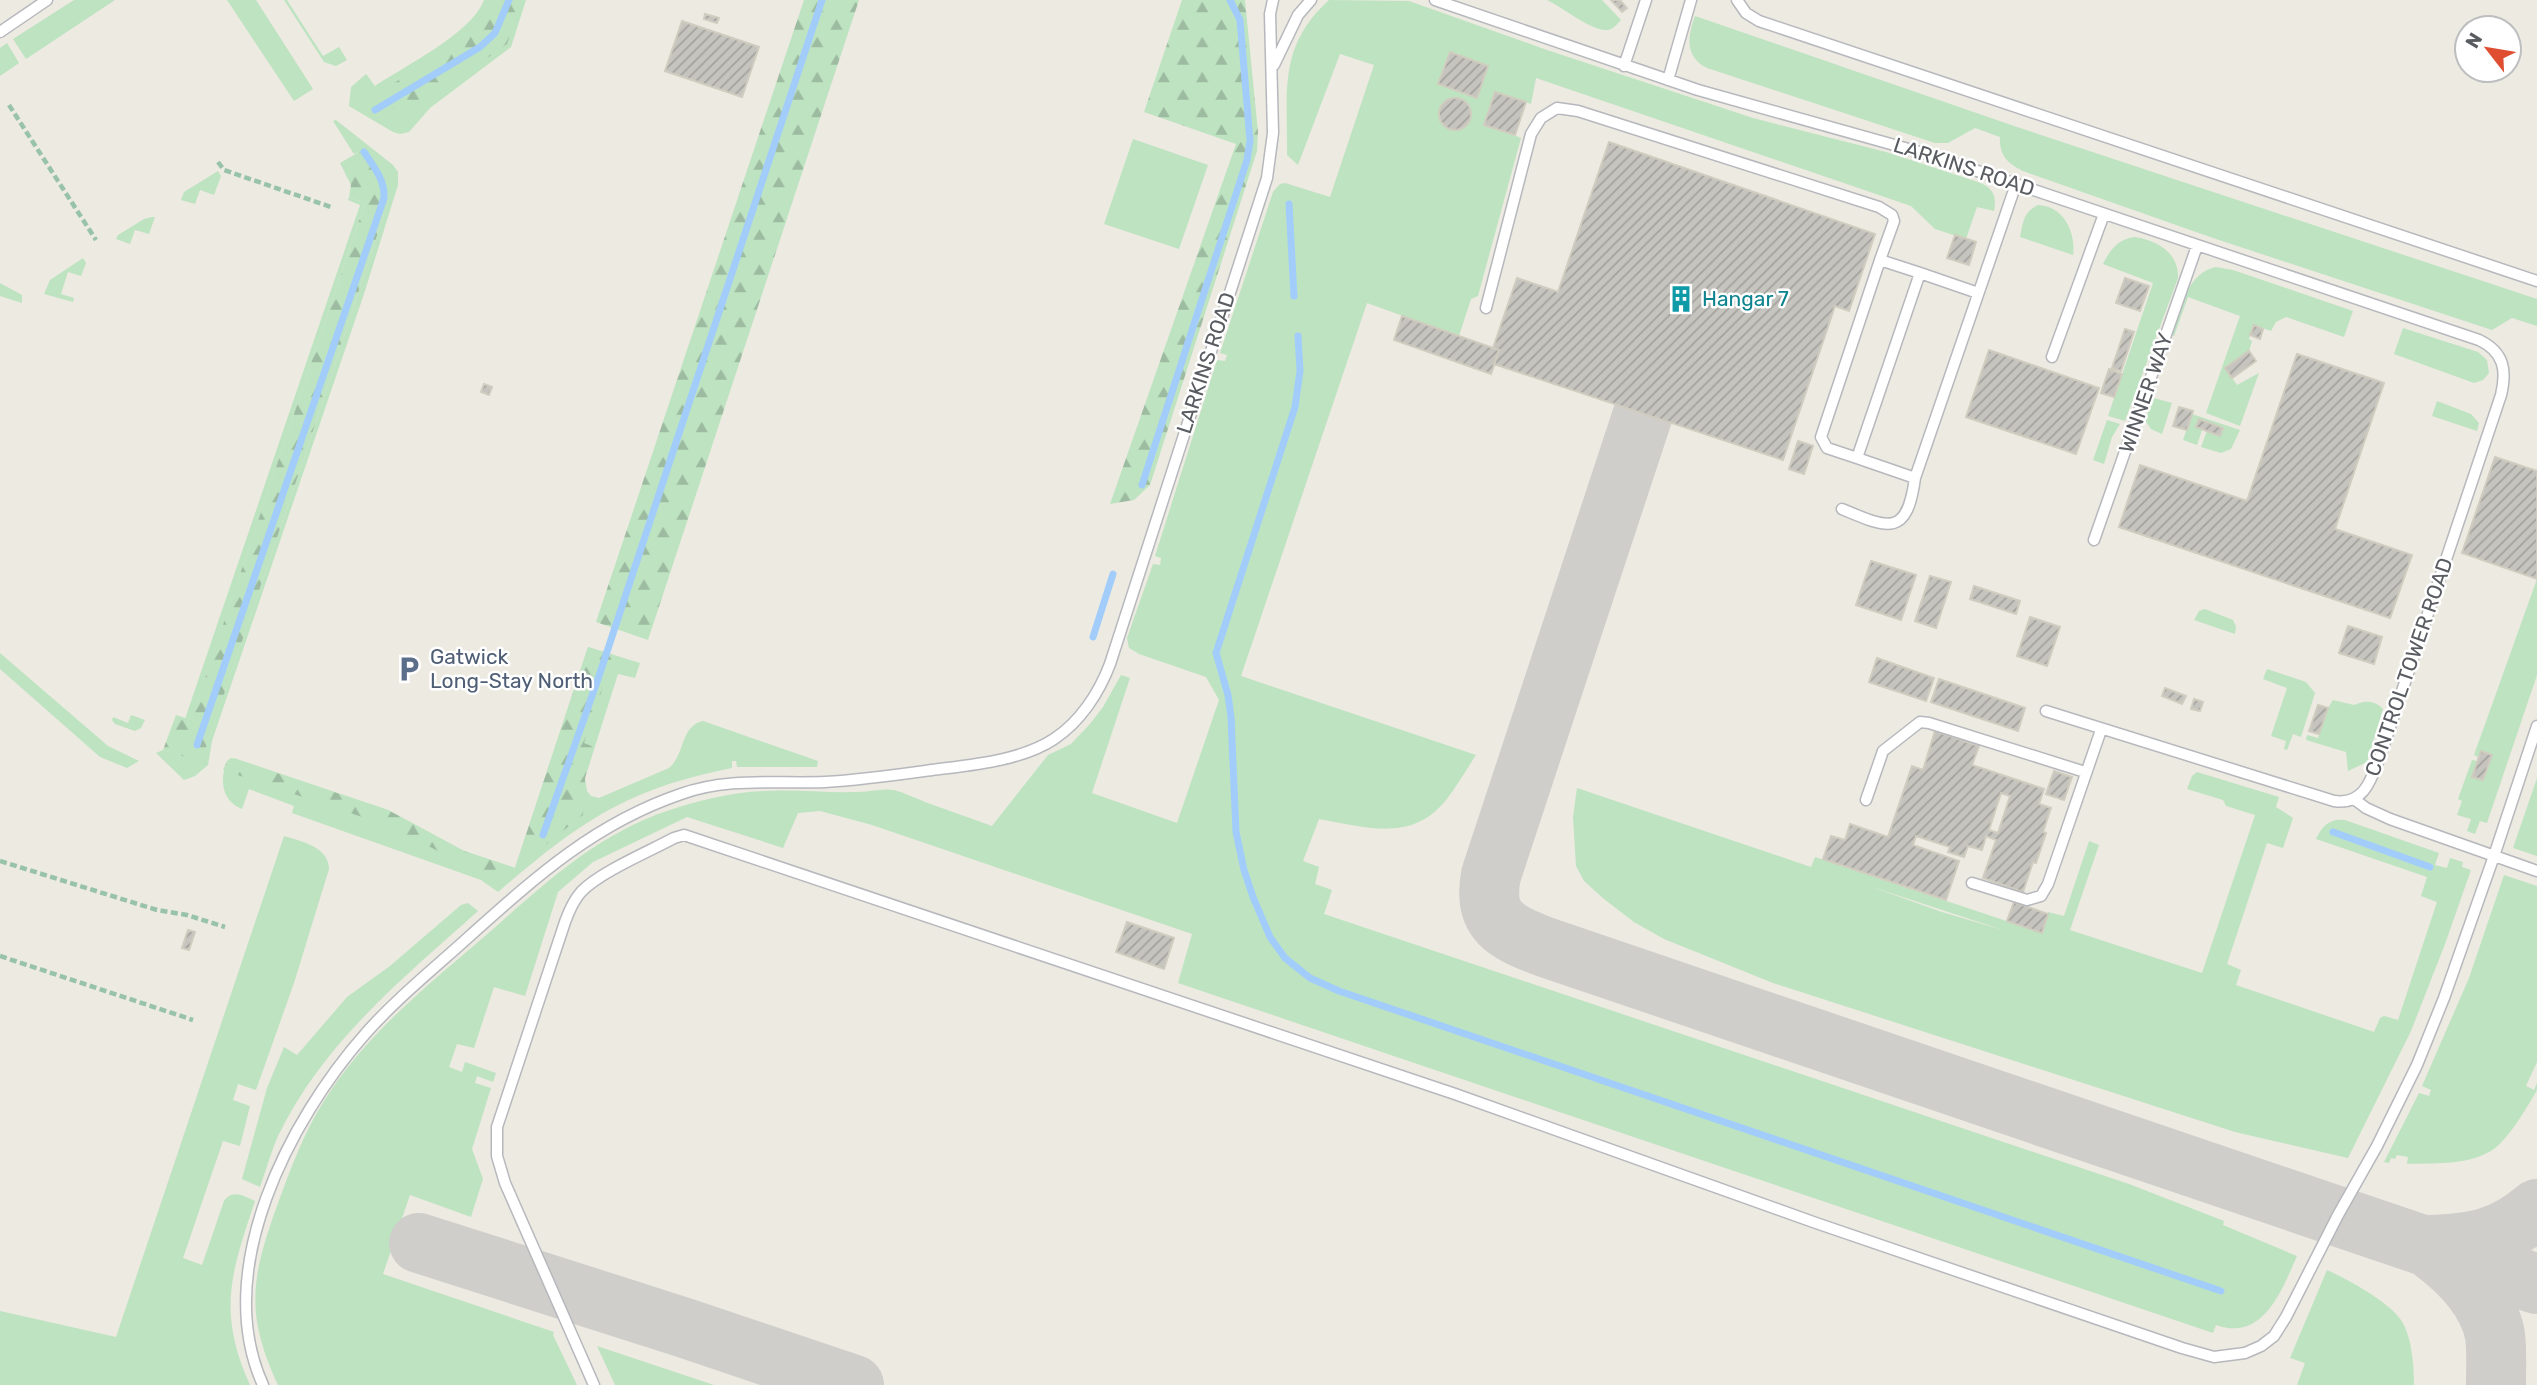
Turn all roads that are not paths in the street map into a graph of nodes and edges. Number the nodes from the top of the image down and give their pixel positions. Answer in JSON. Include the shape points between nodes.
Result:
{"nodes":[{"id":1,"x":47,"y":0,"type":"edge"},
{"id":2,"x":1273,"y":0,"type":"edge"},
{"id":3,"x":1311,"y":0,"type":"edge"},
{"id":4,"x":1434,"y":0,"type":"edge"},
{"id":5,"x":1646,"y":0,"type":"edge"},
{"id":6,"x":1691,"y":0,"type":"edge"},
{"id":7,"x":1737,"y":0,"type":"edge"},
{"id":8,"x":0,"y":32,"type":"edge"},
{"id":9,"x":1624,"y":66,"type":"junction"},
{"id":10,"x":1272,"y":72,"type":"junction"},
{"id":11,"x":1668,"y":80,"type":"junction"},
{"id":12,"x":2016,"y":184,"type":"junction"},
{"id":13,"x":2104,"y":214,"type":"junction"},
{"id":14,"x":2197,"y":246,"type":"junction"},
{"id":15,"x":1880,"y":260,"type":"junction"},
{"id":16,"x":1920,"y":273,"type":"junction"},
{"id":17,"x":2537,"y":281,"type":"edge"},
{"id":18,"x":1978,"y":293,"type":"junction"},
{"id":19,"x":1486,"y":308,"type":"dead end"},
{"id":20,"x":2489,"y":345,"type":"joint"},
{"id":21,"x":2052,"y":357,"type":"dead end"},
{"id":22,"x":1857,"y":458,"type":"junction"},
{"id":23,"x":1915,"y":478,"type":"junction"},
{"id":24,"x":1842,"y":509,"type":"dead end"},
{"id":25,"x":2094,"y":540,"type":"dead end"},
{"id":26,"x":2046,"y":711,"type":"dead end"},
{"id":27,"x":2537,"y":726,"type":"edge"},
{"id":28,"x":2101,"y":730,"type":"junction"},
{"id":29,"x":2085,"y":772,"type":"junction"},
{"id":30,"x":2354,"y":799,"type":"junction"},
{"id":31,"x":1866,"y":800,"type":"dead end"},
{"id":32,"x":2494,"y":856,"type":"junction"},
{"id":33,"x":2537,"y":871,"type":"edge"},
{"id":34,"x":1972,"y":883,"type":"dead end"},
{"id":35,"x":263,"y":1385,"type":"edge"},
{"id":36,"x":594,"y":1385,"type":"edge"}],
"edges":[{"from":1,"to":8,"type":"lane"},
{"from":2,"to":10,"type":"lane","name":"LARKINS ROAD"},
{"from":3,"to":10,"type":"lane","via":[[1294,22]]},
{"from":4,"to":9,"type":"lane","name":"LARKINS ROAD"},
{"from":5,"to":9,"type":"lane"},
{"from":6,"to":11,"type":"lane"},
{"from":7,"to":17,"type":"lane","via":[[1745,13],[1759,22]]},
{"from":9,"to":11,"type":"lane","name":"LARKINS ROAD"},
{"from":10,"to":35,"type":"lane","name":"LARKINS ROAD","via":[[1273,133],[1267,178],[1110,664],[1081,714],[1046,744],[989,762],[883,777],[733,782],[699,788],[621,819],[540,874],[385,1013],[304,1115],[274,1180],[249,1259],[245,1315]]},
{"from":11,"to":12,"type":"lane","name":"LARKINS ROAD"},
{"from":12,"to":13,"type":"lane","name":"LARKINS ROAD"},
{"from":12,"to":18,"type":"lane"},
{"from":13,"to":14,"type":"lane","name":"LARKINS ROAD"},
{"from":13,"to":21,"type":"lane"},
{"from":14,"to":20,"type":"lane","name":"LARKINS ROAD"},
{"from":14,"to":25,"type":"lane","name":"WINNER WAY"},
{"from":15,"to":16,"type":"lane"},
{"from":15,"to":19,"type":"lane","via":[[1894,221],[1880,207],[1557,108],[1541,118],[1531,134]]},
{"from":15,"to":22,"type":"lane","via":[[1821,437],[1827,447]]},
{"from":16,"to":18,"type":"lane"},
{"from":16,"to":22,"type":"lane"},
{"from":18,"to":23,"type":"lane"},
{"from":20,"to":30,"type":"lane","name":"CONTROL TOWER ROAD","via":[[2504,368],[2501,395],[2381,754],[2370,783]]},
{"from":22,"to":23,"type":"lane"},
{"from":23,"to":24,"type":"lane","via":[[1911,504],[1899,522],[1881,524]]},
{"from":26,"to":28,"type":"lane","name":"CONTROL TOWER ROAD"},
{"from":27,"to":32,"type":"lane"},
{"from":28,"to":29,"type":"lane"},
{"from":28,"to":30,"type":"lane","name":"CONTROL TOWER ROAD","via":[[2327,799]]},
{"from":29,"to":31,"type":"lane","via":[[1920,722],[1883,751]]},
{"from":29,"to":34,"type":"lane","via":[[2041,896],[2027,900]]},
{"from":30,"to":32,"type":"lane","via":[[2390,819]]},
{"from":32,"to":33,"type":"lane"},
{"from":32,"to":36,"type":"lane","via":[[2417,1065],[2286,1317],[2261,1346],[2214,1357],[1816,1223],[1455,1094],[680,836],[599,879],[575,901],[497,1127],[496,1147],[505,1183]]}]}
